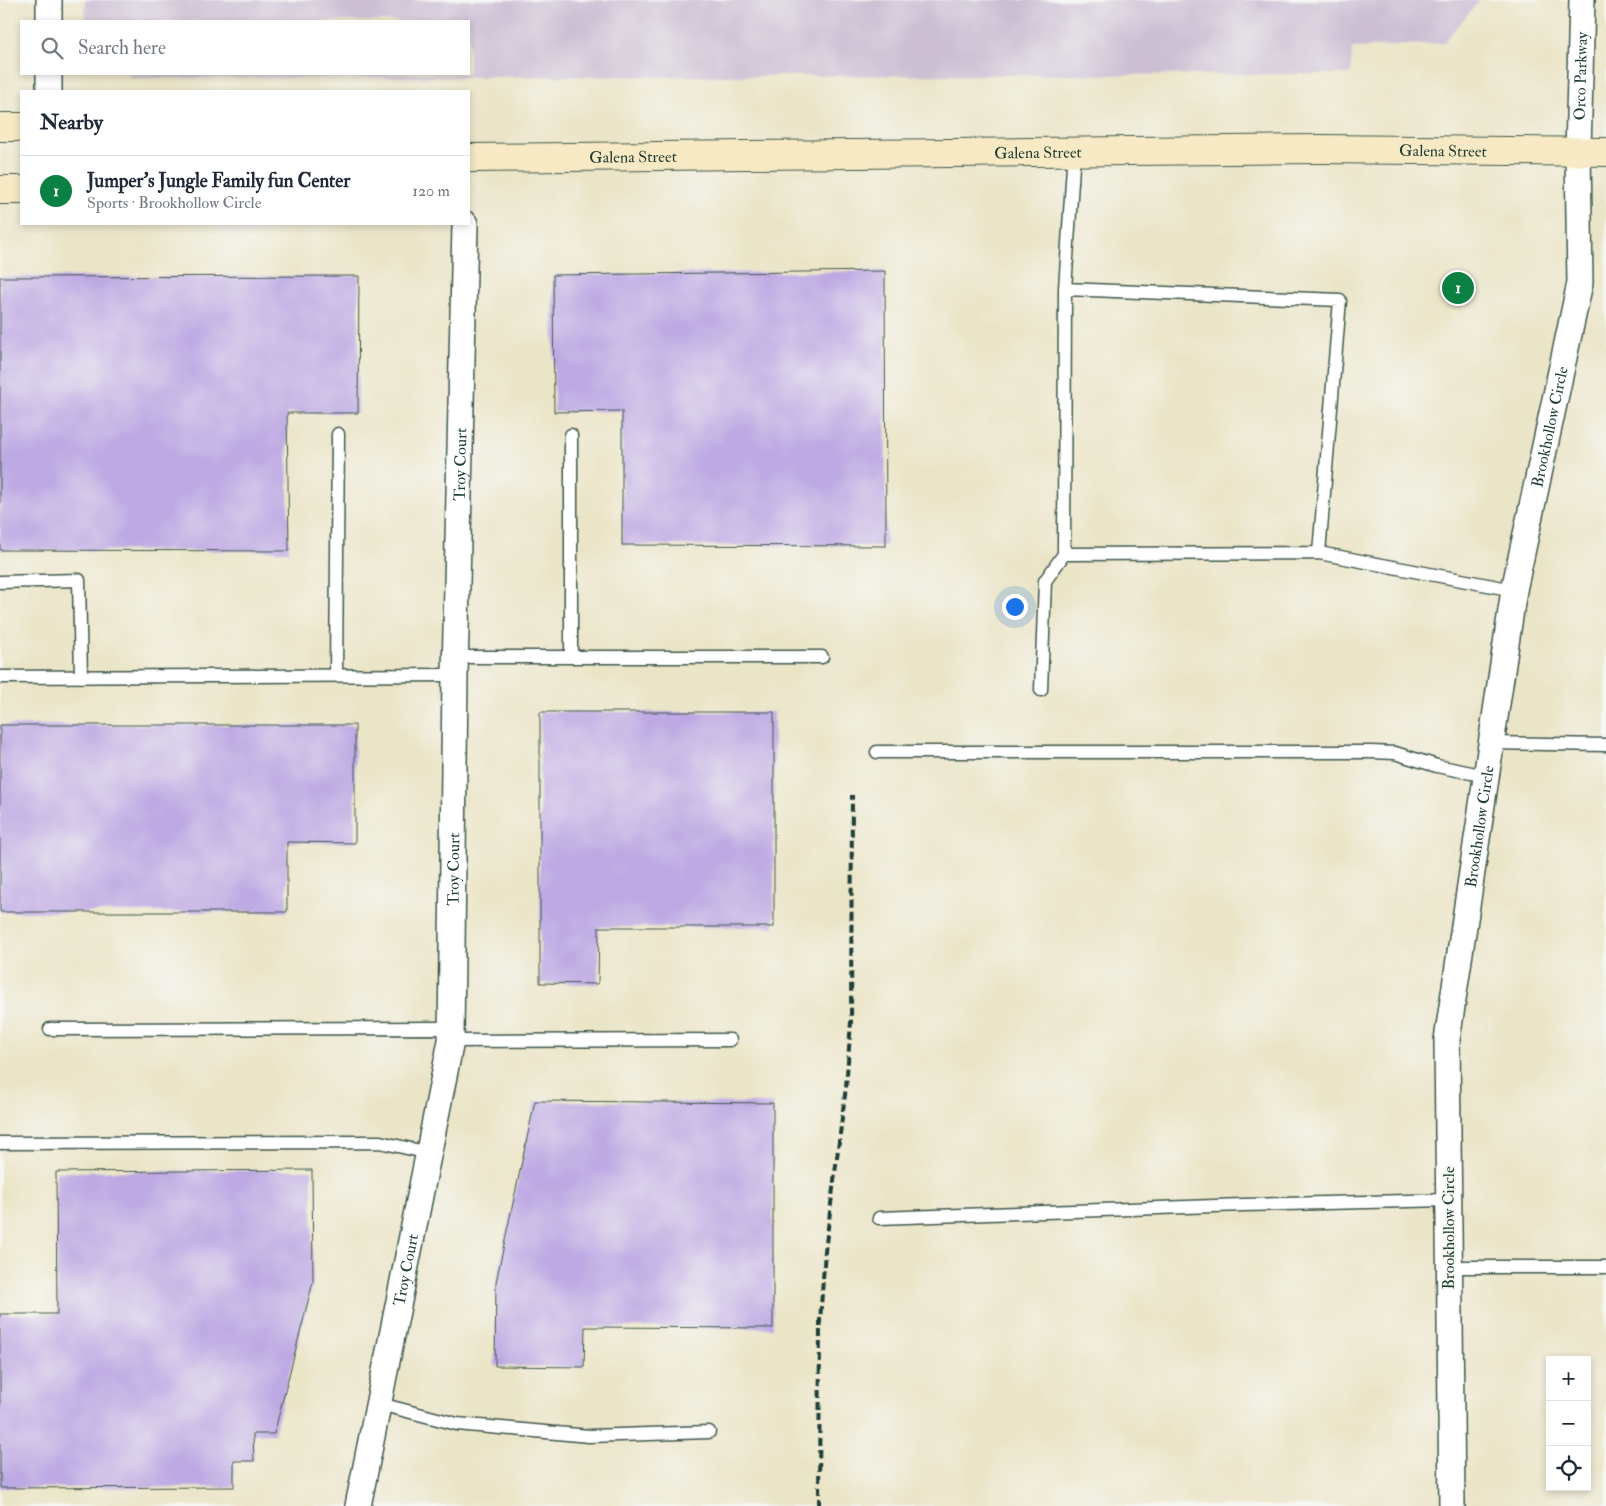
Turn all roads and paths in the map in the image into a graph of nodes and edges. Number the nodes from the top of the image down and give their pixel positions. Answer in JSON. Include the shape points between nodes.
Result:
{"nodes":[{"id":1,"x":49,"y":0,"type":"edge"},
{"id":2,"x":1582,"y":0,"type":"edge"},
{"id":3,"x":49,"y":20,"type":"edge"},
{"id":4,"x":49,"y":75,"type":"edge"},
{"id":5,"x":49,"y":90,"type":"edge"},
{"id":6,"x":0,"y":127,"type":"edge"},
{"id":7,"x":20,"y":127,"type":"edge"},
{"id":8,"x":1074,"y":151,"type":"junction"},
{"id":9,"x":1578,"y":152,"type":"junction"},
{"id":10,"x":1606,"y":152,"type":"edge"},
{"id":11,"x":470,"y":158,"type":"edge"},
{"id":12,"x":0,"y":190,"type":"edge"},
{"id":13,"x":20,"y":190,"type":"edge"},
{"id":14,"x":465,"y":225,"type":"edge"},
{"id":15,"x":1065,"y":289,"type":"junction"},
{"id":16,"x":338,"y":434,"type":"dead end"},
{"id":17,"x":571,"y":435,"type":"dead end"},
{"id":18,"x":1319,"y":553,"type":"junction"},
{"id":19,"x":1064,"y":554,"type":"junction"},
{"id":20,"x":0,"y":582,"type":"edge"},
{"id":21,"x":1514,"y":590,"type":"junction"},
{"id":22,"x":570,"y":657,"type":"junction"},
{"id":23,"x":822,"y":657,"type":"dead end"},
{"id":24,"x":455,"y":666,"type":"junction"},
{"id":25,"x":336,"y":676,"type":"junction"},
{"id":26,"x":0,"y":677,"type":"edge"},
{"id":27,"x":81,"y":677,"type":"junction"},
{"id":28,"x":1041,"y":690,"type":"dead end"},
{"id":29,"x":1491,"y":743,"type":"junction"},
{"id":30,"x":1606,"y":745,"type":"edge"},
{"id":31,"x":877,"y":752,"type":"dead end"},
{"id":32,"x":1486,"y":776,"type":"junction"},
{"id":33,"x":50,"y":1029,"type":"dead end"},
{"id":34,"x":450,"y":1035,"type":"junction"},
{"id":35,"x":730,"y":1040,"type":"dead end"},
{"id":36,"x":0,"y":1143,"type":"edge"},
{"id":37,"x":428,"y":1153,"type":"junction"},
{"id":38,"x":1448,"y":1200,"type":"junction"},
{"id":39,"x":879,"y":1218,"type":"dead end"},
{"id":40,"x":1448,"y":1267,"type":"junction"},
{"id":41,"x":1606,"y":1267,"type":"edge"},
{"id":42,"x":380,"y":1404,"type":"junction"},
{"id":43,"x":709,"y":1432,"type":"dead end"},
{"id":44,"x":358,"y":1506,"type":"edge"},
{"id":45,"x":1452,"y":1506,"type":"edge"}],
"edges":[{"from":1,"to":3,"type":"street"},
{"from":2,"to":9,"type":"street","name":"Orco Parkway"},
{"from":4,"to":5,"type":"street"},
{"from":6,"to":7,"type":"street"},
{"from":8,"to":9,"type":"street","name":"Galena Street","via":[[1330,149]]},
{"from":8,"to":11,"type":"street","name":"Galena Street"},
{"from":8,"to":15,"type":"lane"},
{"from":9,"to":10,"type":"street","name":"Galena Street"},
{"from":9,"to":21,"type":"street","name":"Brookhollow Circle","via":[[1580,283]]},
{"from":12,"to":13,"type":"street"},
{"from":14,"to":24,"type":"street","name":"Troy Court"},
{"from":15,"to":18,"type":"lane","via":[[1340,300]]},
{"from":15,"to":19,"type":"lane"},
{"from":16,"to":25,"type":"lane"},
{"from":17,"to":22,"type":"lane"},
{"from":18,"to":19,"type":"lane"},
{"from":18,"to":21,"type":"lane"},
{"from":19,"to":28,"type":"lane","via":[[1045,581]]},
{"from":20,"to":27,"type":"lane","via":[[79,580]]},
{"from":21,"to":29,"type":"street","name":"Brookhollow Circle"},
{"from":22,"to":23,"type":"lane"},
{"from":22,"to":24,"type":"lane"},
{"from":24,"to":25,"type":"lane"},
{"from":24,"to":34,"type":"street","name":"Troy Court"},
{"from":25,"to":27,"type":"lane"},
{"from":26,"to":27,"type":"lane"},
{"from":29,"to":30,"type":"lane"},
{"from":29,"to":32,"type":"street","name":"Brookhollow Circle"},
{"from":31,"to":32,"type":"lane","via":[[1387,752]]},
{"from":32,"to":38,"type":"street","name":"Brookhollow Circle","via":[[1447,1040]]},
{"from":33,"to":34,"type":"lane"},
{"from":34,"to":35,"type":"lane"},
{"from":34,"to":37,"type":"street","name":"Troy Court"},
{"from":36,"to":37,"type":"lane","via":[[380,1142]]},
{"from":37,"to":42,"type":"street","name":"Troy Court"},
{"from":38,"to":39,"type":"lane"},
{"from":38,"to":40,"type":"street","name":"Brookhollow Circle"},
{"from":40,"to":41,"type":"lane"},
{"from":40,"to":45,"type":"street","name":"Brookhollow Circle"},
{"from":42,"to":43,"type":"lane","via":[[457,1424],[542,1432],[589,1436]]},
{"from":42,"to":44,"type":"street","name":"Troy Court"}]}
